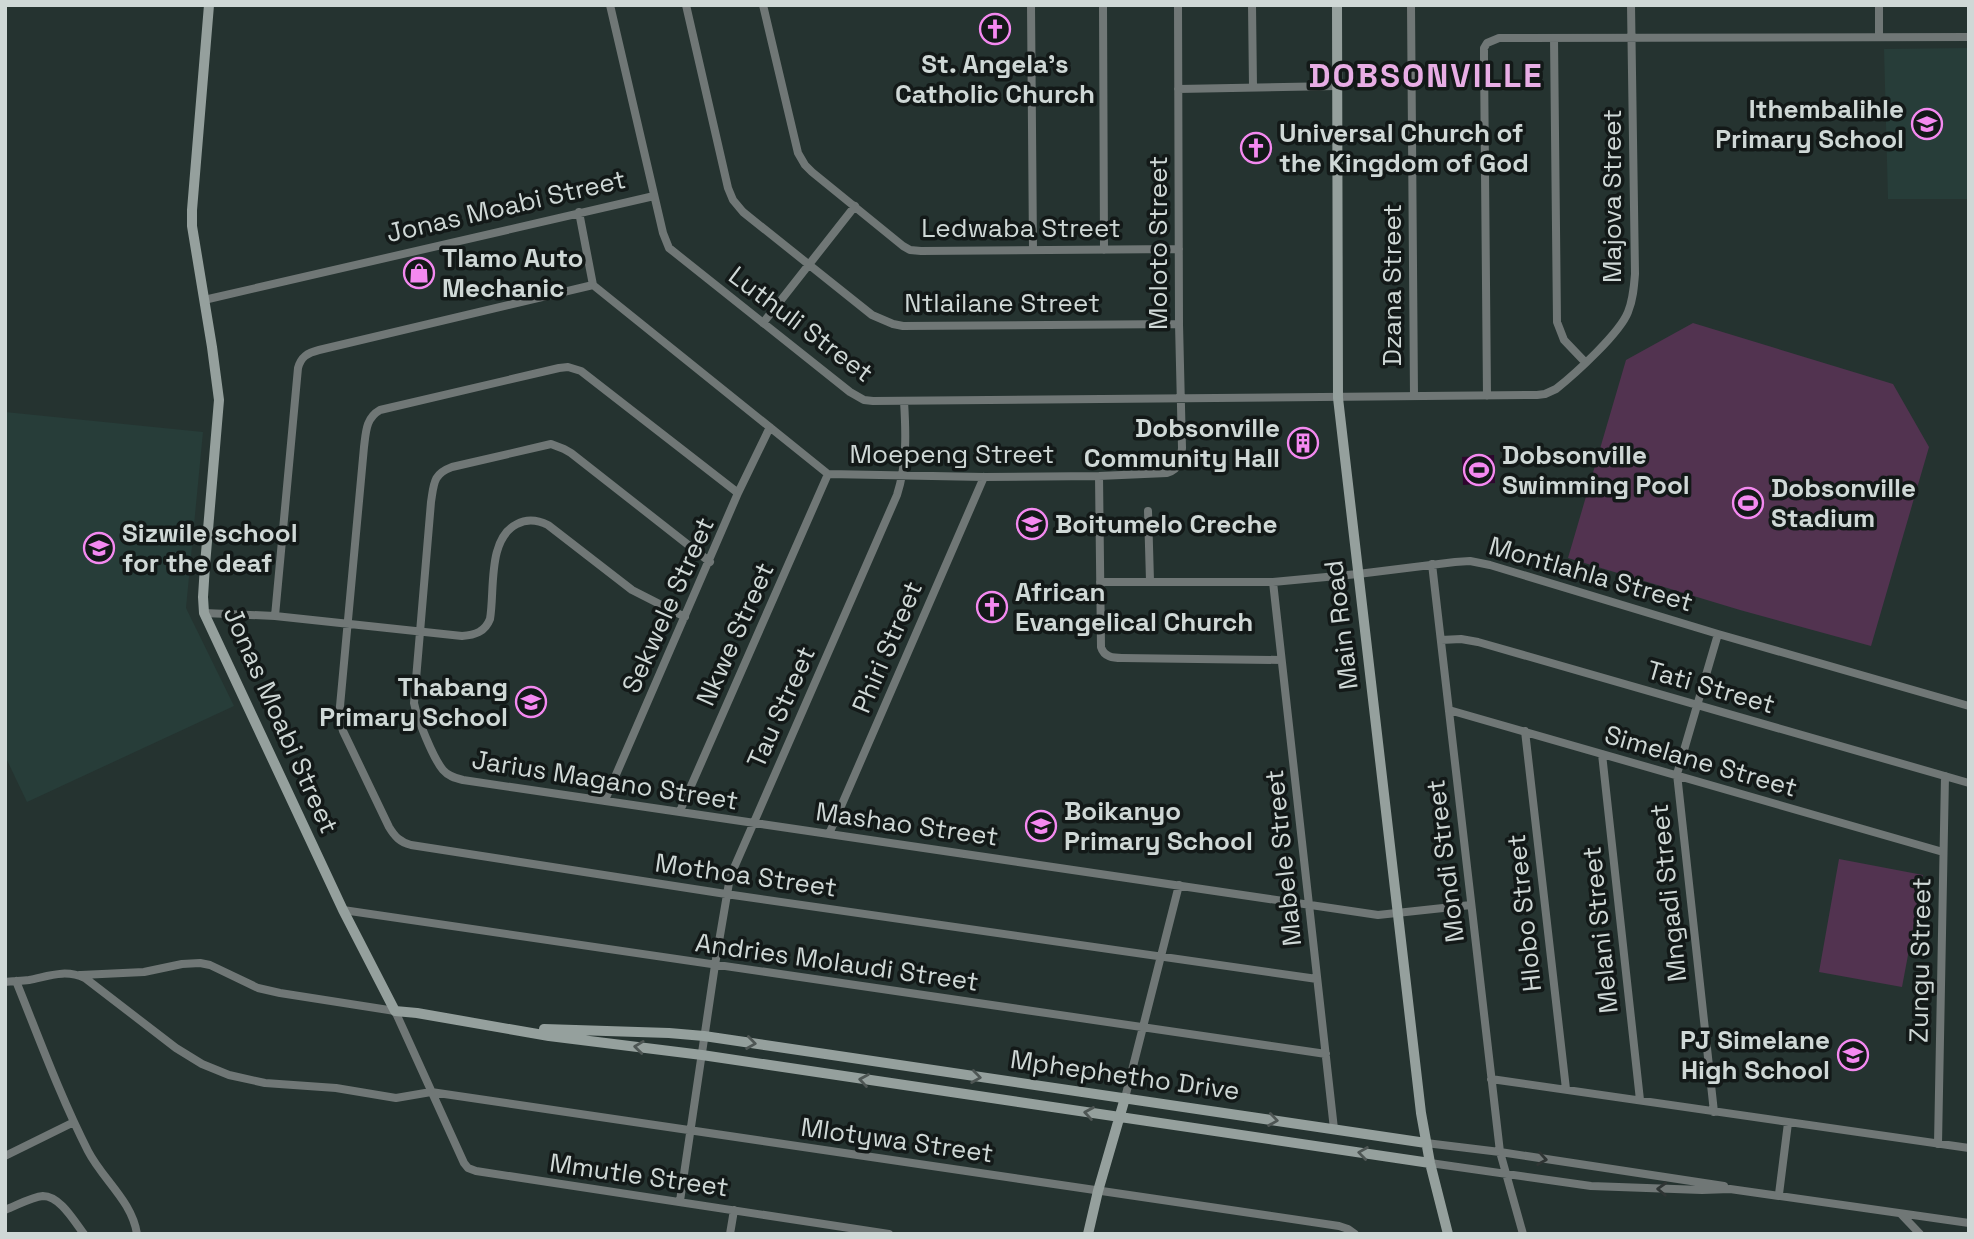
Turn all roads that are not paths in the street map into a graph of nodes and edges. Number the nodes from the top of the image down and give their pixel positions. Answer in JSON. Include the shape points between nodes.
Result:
{"nodes":[{"id":1,"x":209,"y":5,"type":"edge"},
{"id":2,"x":610,"y":5,"type":"edge"},
{"id":3,"x":685,"y":5,"type":"edge"},
{"id":4,"x":763,"y":5,"type":"edge"},
{"id":5,"x":1031,"y":5,"type":"edge"},
{"id":6,"x":1103,"y":5,"type":"edge"},
{"id":7,"x":1178,"y":5,"type":"edge"},
{"id":8,"x":1252,"y":5,"type":"edge"},
{"id":9,"x":1337,"y":5,"type":"edge"},
{"id":10,"x":1411,"y":5,"type":"edge"},
{"id":11,"x":1630,"y":5,"type":"edge"},
{"id":12,"x":1879,"y":5,"type":"edge"},
{"id":13,"x":1879,"y":37,"type":"junction"},
{"id":14,"x":1969,"y":37,"type":"edge"},
{"id":15,"x":1554,"y":38,"type":"junction"},
{"id":16,"x":1632,"y":39,"type":"junction"},
{"id":17,"x":1337,"y":86,"type":"junction"},
{"id":18,"x":1253,"y":87,"type":"junction"},
{"id":19,"x":1178,"y":89,"type":"junction"},
{"id":20,"x":654,"y":196,"type":"junction"},
{"id":21,"x":855,"y":206,"type":"junction"},
{"id":22,"x":579,"y":212,"type":"junction"},
{"id":23,"x":1179,"y":249,"type":"junction"},
{"id":24,"x":1032,"y":250,"type":"junction"},
{"id":25,"x":1104,"y":250,"type":"junction"},
{"id":26,"x":810,"y":265,"type":"junction"},
{"id":27,"x":593,"y":285,"type":"junction"},
{"id":28,"x":204,"y":300,"type":"junction"},
{"id":29,"x":763,"y":323,"type":"junction"},
{"id":30,"x":1179,"y":324,"type":"junction"},
{"id":31,"x":1585,"y":362,"type":"junction"},
{"id":32,"x":1414,"y":396,"type":"junction"},
{"id":33,"x":1487,"y":396,"type":"junction"},
{"id":34,"x":1181,"y":398,"type":"junction"},
{"id":35,"x":1338,"y":398,"type":"junction"},
{"id":36,"x":904,"y":401,"type":"junction"},
{"id":37,"x":769,"y":427,"type":"junction"},
{"id":38,"x":1167,"y":473,"type":"joint"},
{"id":39,"x":828,"y":474,"type":"junction"},
{"id":40,"x":1099,"y":476,"type":"junction"},
{"id":41,"x":903,"y":477,"type":"junction"},
{"id":42,"x":984,"y":477,"type":"junction"},
{"id":43,"x":738,"y":493,"type":"junction"},
{"id":44,"x":1148,"y":511,"type":"dead end"},
{"id":45,"x":710,"y":562,"type":"junction"},
{"id":46,"x":1432,"y":565,"type":"junction"},
{"id":47,"x":1358,"y":574,"type":"junction"},
{"id":48,"x":1150,"y":581,"type":"junction"},
{"id":49,"x":1100,"y":582,"type":"junction"},
{"id":50,"x":1273,"y":582,"type":"junction"},
{"id":51,"x":204,"y":613,"type":"junction"},
{"id":52,"x":275,"y":617,"type":"junction"},
{"id":53,"x":685,"y":617,"type":"junction"},
{"id":54,"x":348,"y":624,"type":"junction"},
{"id":55,"x":421,"y":631,"type":"junction"},
{"id":56,"x":1718,"y":634,"type":"junction"},
{"id":57,"x":1441,"y":640,"type":"junction"},
{"id":58,"x":1281,"y":660,"type":"junction"},
{"id":59,"x":1697,"y":704,"type":"junction"},
{"id":60,"x":1969,"y":706,"type":"edge"},
{"id":61,"x":1449,"y":710,"type":"junction"},
{"id":62,"x":1525,"y":731,"type":"junction"},
{"id":63,"x":1602,"y":754,"type":"junction"},
{"id":64,"x":1677,"y":774,"type":"junction"},
{"id":65,"x":1945,"y":776,"type":"junction"},
{"id":66,"x":1969,"y":783,"type":"edge"},
{"id":67,"x":606,"y":800,"type":"junction"},
{"id":68,"x":680,"y":811,"type":"junction"},
{"id":69,"x":753,"y":824,"type":"junction"},
{"id":70,"x":829,"y":834,"type":"junction"},
{"id":71,"x":1942,"y":852,"type":"junction"},
{"id":72,"x":1179,"y":885,"type":"junction"},
{"id":73,"x":726,"y":894,"type":"junction"},
{"id":74,"x":1310,"y":903,"type":"junction"},
{"id":75,"x":1471,"y":905,"type":"junction"},
{"id":76,"x":343,"y":910,"type":"junction"},
{"id":77,"x":1398,"y":912,"type":"junction"},
{"id":78,"x":1161,"y":957,"type":"junction"},
{"id":79,"x":715,"y":965,"type":"junction"},
{"id":80,"x":78,"y":975,"type":"junction"},
{"id":81,"x":1317,"y":979,"type":"junction"},
{"id":82,"x":16,"y":981,"type":"junction"},
{"id":83,"x":5,"y":982,"type":"edge"},
{"id":84,"x":395,"y":1011,"type":"junction"},
{"id":85,"x":512,"y":1028,"type":"junction"},
{"id":86,"x":1142,"y":1028,"type":"junction"},
{"id":87,"x":704,"y":1036,"type":"junction"},
{"id":88,"x":1326,"y":1054,"type":"junction"},
{"id":89,"x":702,"y":1055,"type":"junction"},
{"id":90,"x":1492,"y":1079,"type":"junction"},
{"id":91,"x":1566,"y":1089,"type":"junction"},
{"id":92,"x":431,"y":1092,"type":"junction"},
{"id":93,"x":1125,"y":1098,"type":"junction"},
{"id":94,"x":1640,"y":1100,"type":"junction"},
{"id":95,"x":1713,"y":1112,"type":"junction"},
{"id":96,"x":1121,"y":1118,"type":"junction"},
{"id":97,"x":74,"y":1122,"type":"junction"},
{"id":98,"x":1788,"y":1123,"type":"junction"},
{"id":99,"x":1334,"y":1129,"type":"junction"},
{"id":100,"x":691,"y":1130,"type":"junction"},
{"id":101,"x":1426,"y":1143,"type":"junction"},
{"id":102,"x":1938,"y":1144,"type":"junction"},
{"id":103,"x":1969,"y":1149,"type":"edge"},
{"id":104,"x":1500,"y":1152,"type":"junction"},
{"id":105,"x":5,"y":1156,"type":"edge"},
{"id":106,"x":1430,"y":1163,"type":"junction"},
{"id":107,"x":1508,"y":1175,"type":"junction"},
{"id":108,"x":1730,"y":1189,"type":"junction"},
{"id":109,"x":1098,"y":1191,"type":"junction"},
{"id":110,"x":1779,"y":1194,"type":"junction"},
{"id":111,"x":680,"y":1201,"type":"junction"},
{"id":112,"x":5,"y":1210,"type":"edge"},
{"id":113,"x":734,"y":1210,"type":"junction"},
{"id":114,"x":1901,"y":1214,"type":"junction"},
{"id":115,"x":1969,"y":1223,"type":"edge"},
{"id":116,"x":873,"y":1233,"type":"edge"},
{"id":117,"x":83,"y":1234,"type":"edge"},
{"id":118,"x":138,"y":1234,"type":"edge"},
{"id":119,"x":730,"y":1234,"type":"edge"},
{"id":120,"x":889,"y":1234,"type":"edge"},
{"id":121,"x":1088,"y":1234,"type":"edge"},
{"id":122,"x":1355,"y":1234,"type":"edge"},
{"id":123,"x":1448,"y":1234,"type":"edge"},
{"id":124,"x":1523,"y":1234,"type":"edge"},
{"id":125,"x":1920,"y":1234,"type":"edge"}],
"edges":[{"from":1,"to":28,"type":"street","name":"Jonas Moabi Street","via":[[192,211]]},
{"from":2,"to":20,"type":"street","name":"Luthuli Street"},
{"from":3,"to":26,"type":"street","name":"Ntlailane Street","via":[[733,200]]},
{"from":4,"to":21,"type":"street","name":"Ledwaba Street","via":[[801,160]]},
{"from":5,"to":24,"type":"street"},
{"from":6,"to":25,"type":"street"},
{"from":7,"to":19,"type":"street","name":"Moloto Street"},
{"from":8,"to":18,"type":"street"},
{"from":9,"to":17,"type":"street","name":"Main Road"},
{"from":10,"to":32,"type":"street","name":"Dzana Street"},
{"from":11,"to":16,"type":"street","name":"Majova Street"},
{"from":12,"to":13,"type":"street"},
{"from":13,"to":14,"type":"street"},
{"from":13,"to":16,"type":"street"},
{"from":15,"to":16,"type":"street"},
{"from":15,"to":31,"type":"street","via":[[1557,322],[1564,340]]},
{"from":15,"to":33,"type":"street","via":[[1499,38],[1485,48]]},
{"from":16,"to":31,"type":"street","name":"Majova Street","via":[[1633,295],[1622,324]]},
{"from":17,"to":18,"type":"street"},
{"from":17,"to":35,"type":"street","name":"Main Road"},
{"from":18,"to":19,"type":"street"},
{"from":19,"to":23,"type":"street","name":"Moloto Street"},
{"from":20,"to":22,"type":"street","name":"Jonas Moabi Street"},
{"from":20,"to":29,"type":"street","name":"Luthuli Street","via":[[669,248]]},
{"from":21,"to":24,"type":"street","name":"Ledwaba Street","via":[[910,250]]},
{"from":21,"to":26,"type":"street"},
{"from":22,"to":27,"type":"street"},
{"from":22,"to":28,"type":"street","name":"Jonas Moabi Street"},
{"from":23,"to":25,"type":"street","name":"Ledwaba Street"},
{"from":23,"to":30,"type":"street","name":"Moloto Street"},
{"from":24,"to":25,"type":"street","name":"Ledwaba Street"},
{"from":26,"to":29,"type":"street"},
{"from":26,"to":30,"type":"street","name":"Ntlailane Street","via":[[872,315],[892,324]]},
{"from":27,"to":37,"type":"street","name":"Moepeng Street"},
{"from":27,"to":52,"type":"street","via":[[319,350],[300,361]]},
{"from":28,"to":51,"type":"street","name":"Jonas Moabi Street","via":[[219,400]]},
{"from":29,"to":36,"type":"street","name":"Luthuli Street","via":[[857,397]]},
{"from":30,"to":34,"type":"street","name":"Moloto Street"},
{"from":31,"to":33,"type":"street","name":"Majova Street","via":[[1545,394]]},
{"from":32,"to":33,"type":"street","name":"Majova Street"},
{"from":32,"to":35,"type":"street","name":"Majova Street"},
{"from":34,"to":35,"type":"street","name":"Luthuli Street"},
{"from":34,"to":36,"type":"street","name":"Luthuli Street"},
{"from":34,"to":38,"type":"street","name":"Moloto Street","via":[[1181,461]]},
{"from":35,"to":47,"type":"street","name":"Main Road"},
{"from":36,"to":41,"type":"street","name":"Tau Street"},
{"from":37,"to":39,"type":"street","name":"Moepeng Street"},
{"from":37,"to":43,"type":"street","name":"Sekwele Street"},
{"from":38,"to":40,"type":"street","name":"Moepeng Street"},
{"from":39,"to":41,"type":"street","name":"Moepeng Street"},
{"from":39,"to":68,"type":"street","name":"Nkwe Street"},
{"from":40,"to":42,"type":"street","name":"Moepeng Street"},
{"from":40,"to":49,"type":"street"},
{"from":41,"to":42,"type":"street","name":"Moepeng Street"},
{"from":41,"to":69,"type":"street","name":"Tau Street"},
{"from":42,"to":70,"type":"street","name":"Phiri Street"},
{"from":43,"to":45,"type":"street","name":"Sekwele Street"},
{"from":43,"to":54,"type":"street","via":[[576,368],[559,368],[380,410],[368,420],[366,429]]},
{"from":44,"to":48,"type":"street"},
{"from":45,"to":53,"type":"street","name":"Sekwele Street"},
{"from":45,"to":55,"type":"street","name":"Jarius Magano Street","via":[[564,449],[542,445],[439,473],[431,502]]},
{"from":46,"to":47,"type":"street","name":"Montlahla Street"},
{"from":46,"to":56,"type":"street","name":"Montlahla Street","via":[[1470,561],[1490,565]]},
{"from":46,"to":57,"type":"street","name":"Mondi Street"},
{"from":47,"to":50,"type":"street","name":"Montlahla Street"},
{"from":47,"to":77,"type":"street","name":"Main Road"},
{"from":48,"to":49,"type":"street","name":"Montlahla Street"},
{"from":48,"to":50,"type":"street","name":"Montlahla Street"},
{"from":49,"to":58,"type":"street","via":[[1101,647],[1111,657]]},
{"from":50,"to":58,"type":"street","name":"Mabele Street"},
{"from":51,"to":52,"type":"street"},
{"from":51,"to":76,"type":"street","name":"Jonas Moabi Street"},
{"from":52,"to":54,"type":"street"},
{"from":53,"to":55,"type":"street","via":[[632,590],[548,525],[528,520],[513,526],[498,545],[487,626],[463,636]]},
{"from":53,"to":67,"type":"street","name":"Sekwele Street"},
{"from":54,"to":55,"type":"street"},
{"from":54,"to":73,"type":"street","name":"Mothoa Street","via":[[340,723],[389,828],[400,841]]},
{"from":55,"to":67,"type":"street","name":"Jarius Magano Street","via":[[415,710],[446,773],[463,780]]},
{"from":56,"to":59,"type":"street","name":"Mngadi Street"},
{"from":56,"to":60,"type":"street","name":"Montlahla Street"},
{"from":57,"to":59,"type":"street","name":"Tati Street","via":[[1478,642]]},
{"from":57,"to":61,"type":"street","name":"Mondi Street"},
{"from":58,"to":74,"type":"street","name":"Mabele Street"},
{"from":59,"to":64,"type":"street","name":"Mngadi Street"},
{"from":59,"to":65,"type":"street","name":"Tati Street"},
{"from":61,"to":62,"type":"street","name":"Simelane Street"},
{"from":61,"to":75,"type":"street","name":"Mondi Street"},
{"from":62,"to":63,"type":"street","name":"Simelane Street"},
{"from":62,"to":91,"type":"street","name":"Hlobo Street"},
{"from":63,"to":64,"type":"street","name":"Simelane Street"},
{"from":63,"to":94,"type":"street","name":"Melani Street"},
{"from":64,"to":71,"type":"street","name":"Simelane Street"},
{"from":64,"to":95,"type":"street","name":"Mngadi Street"},
{"from":65,"to":66,"type":"street","name":"Tati Street"},
{"from":65,"to":71,"type":"street","name":"Zungu Street"},
{"from":67,"to":68,"type":"street","name":"Jarius Magano Street"},
{"from":68,"to":69,"type":"street","name":"Jarius Magano Street"},
{"from":69,"to":70,"type":"street","name":"Mashao Street"},
{"from":69,"to":73,"type":"street","name":"Tau Street"},
{"from":70,"to":72,"type":"street","name":"Mashao Street"},
{"from":71,"to":102,"type":"street","name":"Zungu Street"},
{"from":72,"to":74,"type":"street","name":"Mashao Street"},
{"from":72,"to":78,"type":"street"},
{"from":73,"to":78,"type":"street","name":"Mothoa Street"},
{"from":73,"to":79,"type":"street","name":"Tau Street"},
{"from":74,"to":77,"type":"street","name":"Mashao Street","via":[[1378,915]]},
{"from":74,"to":81,"type":"street","name":"Mabele Street"},
{"from":75,"to":77,"type":"street","name":"Mashao Street"},
{"from":75,"to":90,"type":"street","name":"Mondi Street"},
{"from":76,"to":79,"type":"street","name":"Andries Molaudi Street"},
{"from":76,"to":84,"type":"street","name":"Jonas Moabi Street"},
{"from":77,"to":101,"type":"street","name":"Main Road"},
{"from":78,"to":81,"type":"street","name":"Mothoa Street"},
{"from":78,"to":86,"type":"street"},
{"from":79,"to":86,"type":"street","name":"Andries Molaudi Street"},
{"from":79,"to":87,"type":"street","name":"Tau Street"},
{"from":80,"to":82,"type":"street","via":[[54,973]]},
{"from":80,"to":84,"type":"street","via":[[145,972],[192,962],[210,965],[257,988]]},
{"from":80,"to":92,"type":"street","name":"Mlotywa Street","via":[[183,1054],[229,1074],[265,1083],[396,1098]]},
{"from":81,"to":88,"type":"street","name":"Mabele Street"},
{"from":82,"to":83,"type":"street"},
{"from":82,"to":97,"type":"street"},
{"from":84,"to":85,"type":"street","name":"Mphephetho Drive"},
{"from":84,"to":92,"type":"street","name":"Jonas Moabi Street"},
{"from":85,"to":87,"type":"street","name":"Mphephetho Drive"},
{"from":89,"to":85,"type":"street","name":"Mphephetho Drive","one_way":true},
{"from":86,"to":88,"type":"street","name":"Andries Molaudi Street"},
{"from":86,"to":93,"type":"street"},
{"from":87,"to":89,"type":"street","name":"Tau Street"},
{"from":87,"to":93,"type":"street","name":"Mphephetho Drive","one_way":true},
{"from":88,"to":99,"type":"street","name":"Mabele Street"},
{"from":96,"to":89,"type":"street","name":"Mphephetho Drive","one_way":true},
{"from":89,"to":100,"type":"street","name":"Tau Street"},
{"from":90,"to":91,"type":"street"},
{"from":90,"to":104,"type":"street","name":"Mondi Street"},
{"from":91,"to":94,"type":"street"},
{"from":92,"to":100,"type":"street","name":"Mlotywa Street"},
{"from":92,"to":111,"type":"street","name":"Mmutle Street","via":[[471,1170]]},
{"from":93,"to":96,"type":"street"},
{"from":93,"to":99,"type":"street","name":"Mphephetho Drive","one_way":true},
{"from":94,"to":95,"type":"street"},
{"from":95,"to":98,"type":"street"},
{"from":106,"to":96,"type":"street","name":"Mphephetho Drive","one_way":true},
{"from":96,"to":109,"type":"street"},
{"from":97,"to":105,"type":"street"},
{"from":97,"to":118,"type":"street","via":[[99,1170],[130,1210]]},
{"from":98,"to":102,"type":"street"},
{"from":98,"to":110,"type":"street"},
{"from":99,"to":101,"type":"street","name":"Mphephetho Drive"},
{"from":100,"to":109,"type":"street","name":"Mlotywa Street"},
{"from":100,"to":111,"type":"street","name":"Tau Street"},
{"from":101,"to":104,"type":"street","name":"Mphephetho Drive"},
{"from":101,"to":106,"type":"street","name":"Main Road"},
{"from":102,"to":103,"type":"street"},
{"from":104,"to":107,"type":"street","name":"Mondi Street"},
{"from":104,"to":108,"type":"street","name":"Mphephetho Drive","one_way":true},
{"from":106,"to":107,"type":"street","name":"Mphephetho Drive"},
{"from":106,"to":123,"type":"street","name":"Main Road"},
{"from":108,"to":107,"type":"street","name":"Mphephetho Drive","one_way":true,"via":[[1591,1186]]},
{"from":107,"to":124,"type":"street","name":"Mondi Street"},
{"from":108,"to":110,"type":"street","name":"Mphephetho Drive"},
{"from":109,"to":121,"type":"street"},
{"from":109,"to":122,"type":"street","name":"Mlotywa Street","via":[[1339,1226]]},
{"from":110,"to":114,"type":"street","name":"Mphephetho Drive"},
{"from":111,"to":113,"type":"street","name":"Mmutle Street"},
{"from":112,"to":117,"type":"street","via":[[40,1196],[49,1198],[59,1203]]},
{"from":113,"to":116,"type":"street","name":"Mmutle Street"},
{"from":113,"to":119,"type":"street"},
{"from":114,"to":115,"type":"street","name":"Mphephetho Drive"},
{"from":114,"to":125,"type":"street"},
{"from":116,"to":120,"type":"street","name":"Mmutle Street"}]}
